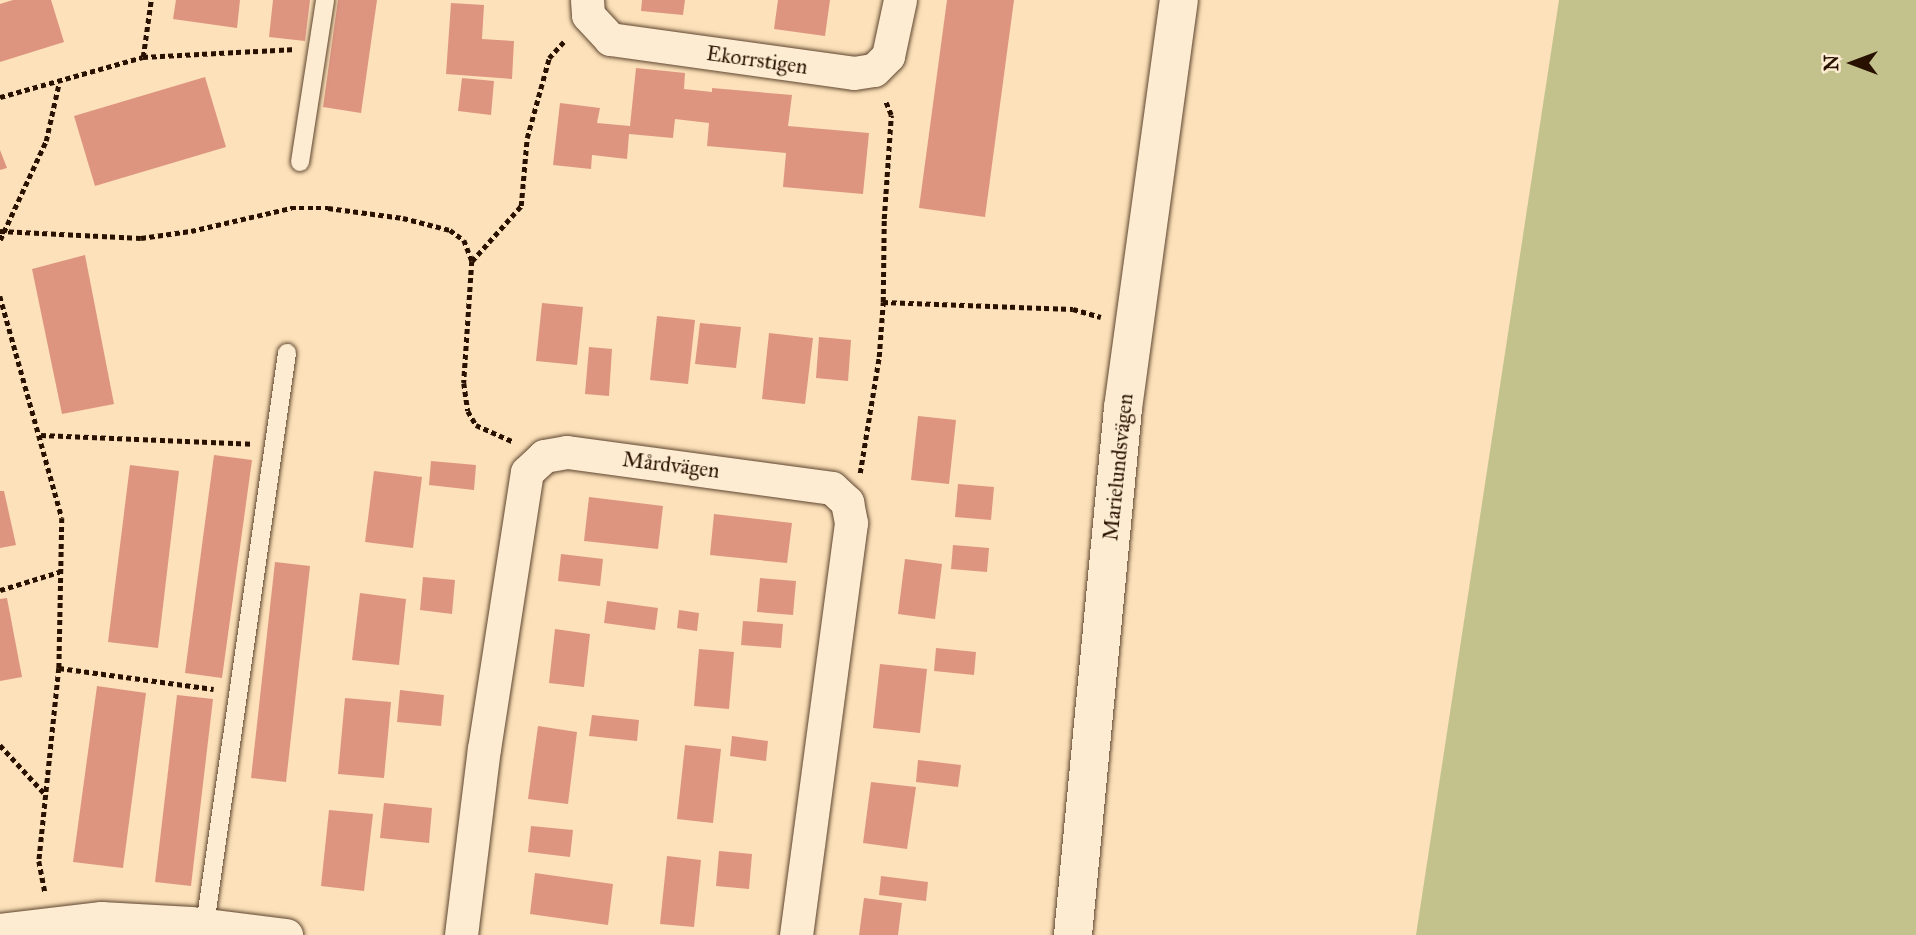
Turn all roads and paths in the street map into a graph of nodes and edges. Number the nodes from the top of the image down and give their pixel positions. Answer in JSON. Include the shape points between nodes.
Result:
{"nodes":[{"id":1,"x":151,"y":0,"type":"edge"},
{"id":2,"x":325,"y":0,"type":"edge"},
{"id":3,"x":900,"y":0,"type":"edge"},
{"id":4,"x":1179,"y":0,"type":"edge"},
{"id":5,"x":588,"y":8,"type":"edge"},
{"id":6,"x":317,"y":48,"type":"junction"},
{"id":7,"x":144,"y":57,"type":"junction"},
{"id":8,"x":874,"y":70,"type":"junction"},
{"id":9,"x":58,"y":83,"type":"junction"},
{"id":10,"x":0,"y":97,"type":"edge"},
{"id":11,"x":300,"y":162,"type":"dead end"},
{"id":12,"x":2,"y":232,"type":"edge"},
{"id":13,"x":0,"y":240,"type":"edge"},
{"id":14,"x":472,"y":261,"type":"junction"},
{"id":15,"x":0,"y":296,"type":"edge"},
{"id":16,"x":883,"y":302,"type":"junction"},
{"id":17,"x":1108,"y":320,"type":"dead end"},
{"id":18,"x":286,"y":353,"type":"dead end"},
{"id":19,"x":41,"y":436,"type":"junction"},
{"id":20,"x":274,"y":445,"type":"junction"},
{"id":21,"x":544,"y":456,"type":"junction"},
{"id":22,"x":847,"y":502,"type":"junction"},
{"id":23,"x":59,"y":572,"type":"junction"},
{"id":24,"x":0,"y":590,"type":"edge"},
{"id":25,"x":59,"y":668,"type":"junction"},
{"id":26,"x":239,"y":692,"type":"junction"},
{"id":27,"x":0,"y":746,"type":"edge"},
{"id":28,"x":46,"y":795,"type":"junction"},
{"id":29,"x":50,"y":923,"type":"junction"},
{"id":30,"x":205,"y":925,"type":"junction"},
{"id":31,"x":0,"y":930,"type":"edge"},
{"id":32,"x":286,"y":935,"type":"edge"},
{"id":33,"x":461,"y":935,"type":"edge"},
{"id":34,"x":796,"y":935,"type":"edge"},
{"id":35,"x":1073,"y":935,"type":"edge"}],
"edges":[{"from":1,"to":7,"type":"path"},
{"from":2,"to":6,"type":"lane"},
{"from":3,"to":8,"type":"street","via":[[888,56]]},
{"from":4,"to":35,"type":"street","name":"Marielundsvägen","via":[[1123,408]]},
{"from":5,"to":8,"type":"street","name":"Ekorrstigen","via":[[610,39],[854,73]]},
{"from":5,"to":14,"type":"path","via":[[549,58],[527,138],[521,206]]},
{"from":6,"to":7,"type":"path"},
{"from":6,"to":11,"type":"lane"},
{"from":7,"to":9,"type":"path"},
{"from":8,"to":16,"type":"path","via":[[891,116]]},
{"from":9,"to":10,"type":"path"},
{"from":9,"to":12,"type":"path","via":[[46,141]]},
{"from":12,"to":13,"type":"path"},
{"from":12,"to":14,"type":"path","via":[[141,238],[291,208],[328,208],[450,230],[464,240]]},
{"from":14,"to":21,"type":"path","via":[[464,383],[468,411],[476,425]]},
{"from":15,"to":19,"type":"path"},
{"from":16,"to":17,"type":"path","via":[[1073,309]]},
{"from":16,"to":22,"type":"path","via":[[863,466]]},
{"from":18,"to":20,"type":"lane"},
{"from":19,"to":20,"type":"path"},
{"from":19,"to":23,"type":"path","via":[[62,518]]},
{"from":20,"to":26,"type":"lane"},
{"from":21,"to":22,"type":"street","name":"Mårdvägen","via":[[567,452],[762,476],[832,488]]},
{"from":21,"to":33,"type":"street","via":[[527,472],[520,507]]},
{"from":22,"to":34,"type":"street","via":[[851,523]]},
{"from":23,"to":24,"type":"path"},
{"from":23,"to":25,"type":"path"},
{"from":25,"to":26,"type":"path"},
{"from":25,"to":28,"type":"path"},
{"from":26,"to":30,"type":"lane"},
{"from":27,"to":28,"type":"path"},
{"from":28,"to":29,"type":"path","via":[[39,860]]},
{"from":29,"to":30,"type":"street","via":[[101,918]]},
{"from":29,"to":31,"type":"street"},
{"from":30,"to":32,"type":"street"}]}
